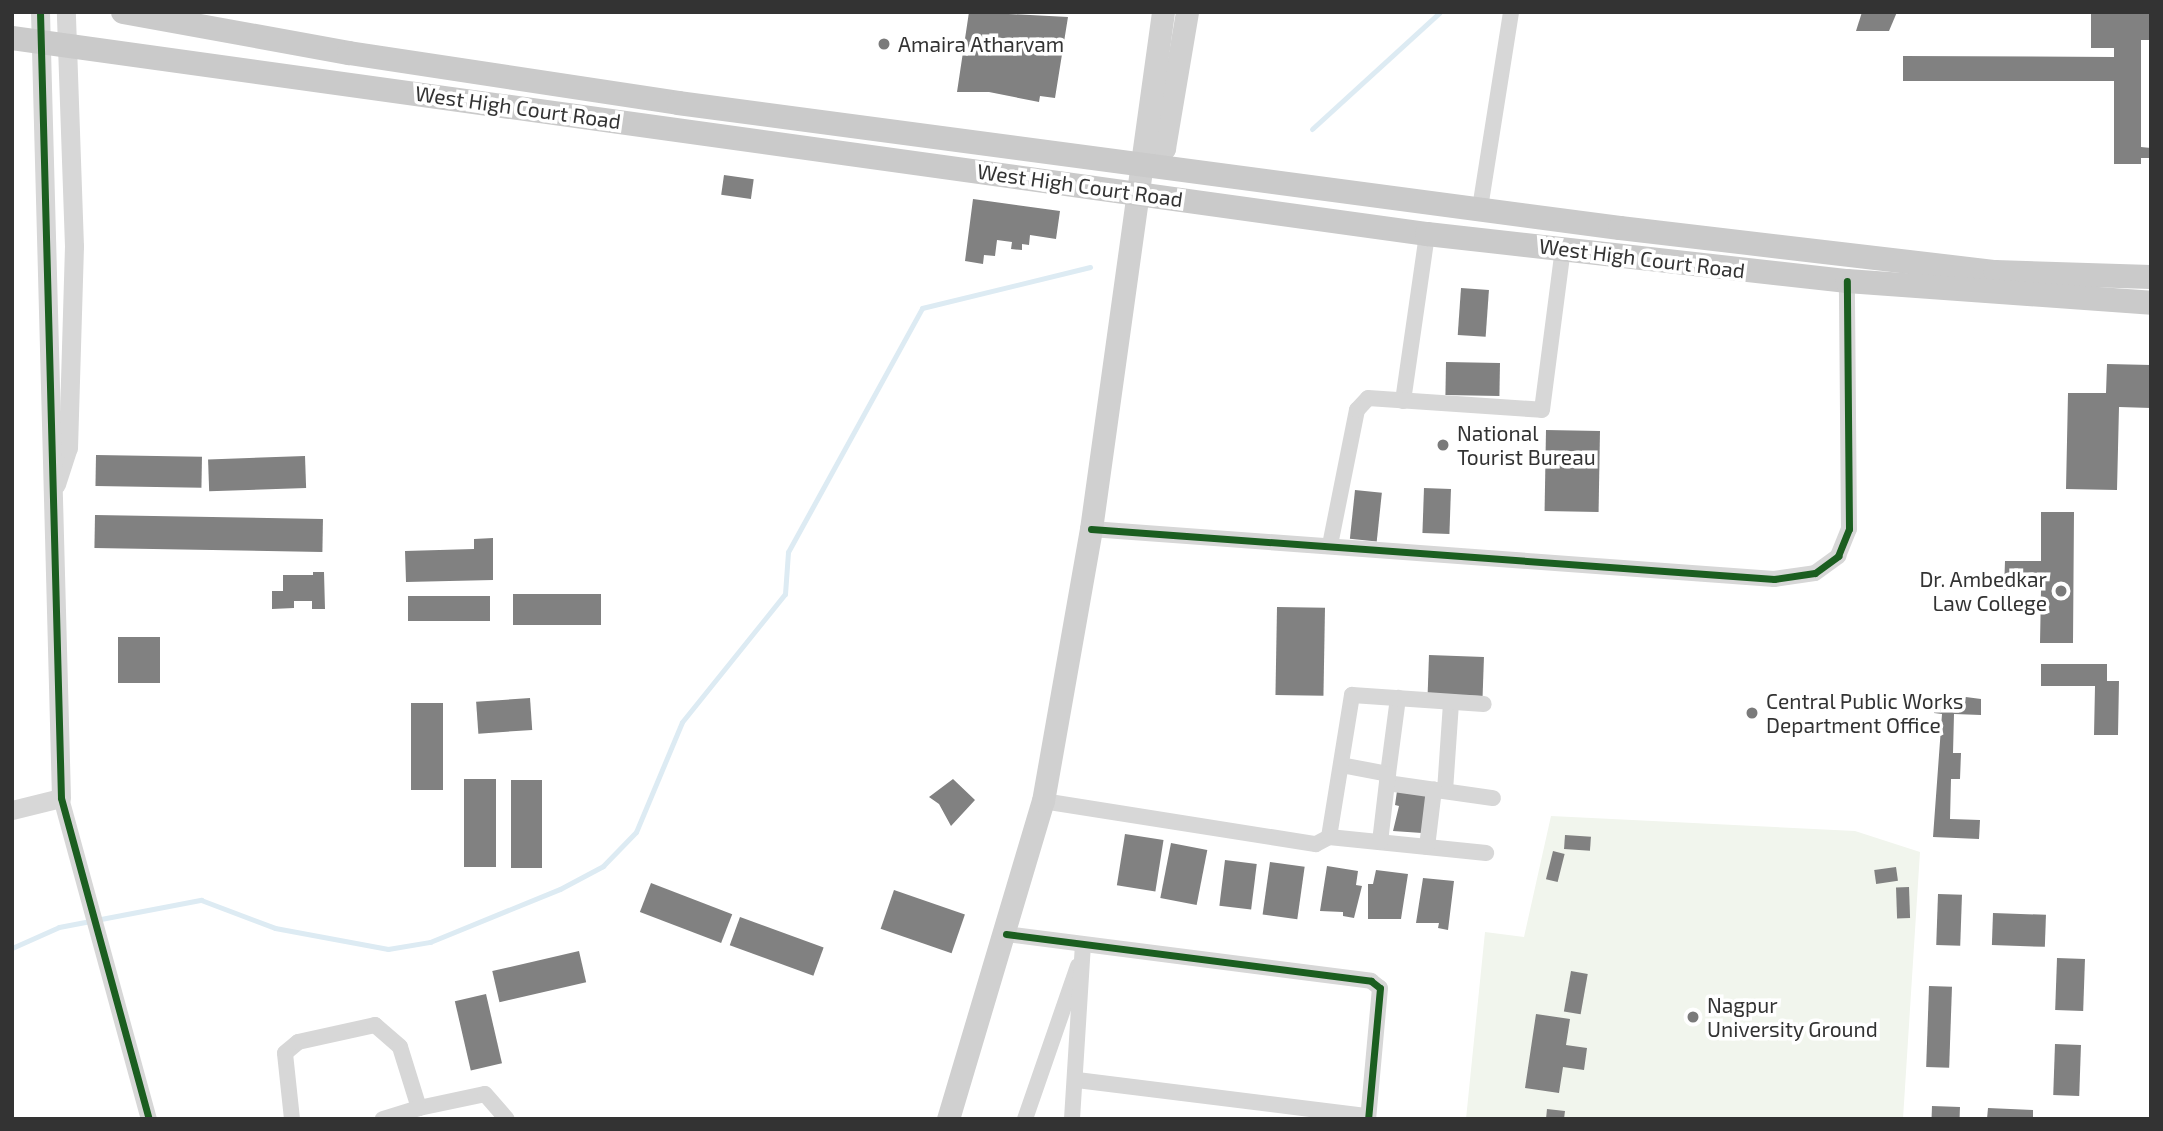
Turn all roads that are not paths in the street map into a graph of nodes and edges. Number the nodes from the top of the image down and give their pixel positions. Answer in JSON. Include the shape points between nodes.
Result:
{"nodes":[{"id":1,"x":40,"y":12,"type":"edge"},
{"id":2,"x":66,"y":12,"type":"edge"},
{"id":3,"x":123,"y":12,"type":"edge"},
{"id":4,"x":1163,"y":12,"type":"edge"},
{"id":5,"x":1187,"y":12,"type":"edge"},
{"id":6,"x":1511,"y":12,"type":"edge"},
{"id":7,"x":12,"y":38,"type":"edge"},
{"id":8,"x":38,"y":43,"type":"junction"},
{"id":9,"x":66,"y":47,"type":"junction"},
{"id":10,"x":1144,"y":161,"type":"junction"},
{"id":11,"x":1139,"y":194,"type":"junction"},
{"id":12,"x":1480,"y":208,"type":"junction"},
{"id":13,"x":1427,"y":234,"type":"junction"},
{"id":14,"x":1563,"y":249,"type":"junction"},
{"id":15,"x":2151,"y":277,"type":"edge"},
{"id":16,"x":1847,"y":281,"type":"junction"},
{"id":17,"x":2151,"y":303,"type":"edge"},
{"id":18,"x":1403,"y":401,"type":"junction"},
{"id":19,"x":52,"y":498,"type":"junction"},
{"id":20,"x":1091,"y":529,"type":"junction"},
{"id":21,"x":1330,"y":545,"type":"junction"},
{"id":22,"x":1398,"y":698,"type":"junction"},
{"id":23,"x":1451,"y":702,"type":"junction"},
{"id":24,"x":1483,"y":704,"type":"dead end"},
{"id":25,"x":1341,"y":765,"type":"junction"},
{"id":26,"x":1387,"y":779,"type":"junction"},
{"id":27,"x":1440,"y":790,"type":"junction"},
{"id":28,"x":61,"y":798,"type":"junction"},
{"id":29,"x":1493,"y":798,"type":"dead end"},
{"id":30,"x":1043,"y":801,"type":"junction"},
{"id":31,"x":12,"y":810,"type":"edge"},
{"id":32,"x":1329,"y":837,"type":"junction"},
{"id":33,"x":1380,"y":842,"type":"junction"},
{"id":34,"x":1427,"y":847,"type":"junction"},
{"id":35,"x":1486,"y":852,"type":"dead end"},
{"id":36,"x":1006,"y":934,"type":"junction"},
{"id":37,"x":1083,"y":951,"type":"junction"},
{"id":38,"x":1077,"y":1080,"type":"junction"},
{"id":39,"x":419,"y":1108,"type":"junction"},
{"id":40,"x":1368,"y":1117,"type":"edge"},
{"id":41,"x":149,"y":1119,"type":"edge"},
{"id":42,"x":292,"y":1119,"type":"edge"},
{"id":43,"x":383,"y":1119,"type":"edge"},
{"id":44,"x":507,"y":1119,"type":"edge"},
{"id":45,"x":948,"y":1119,"type":"edge"},
{"id":46,"x":1025,"y":1119,"type":"edge"},
{"id":47,"x":1072,"y":1119,"type":"edge"}],
"edges":[{"from":1,"to":8,"type":"street"},
{"from":2,"to":9,"type":"street"},
{"from":3,"to":10,"type":"main road","name":"West High Court Road","via":[[349,53],[665,101]]},
{"from":4,"to":10,"type":"main road","via":[[1143,138]]},
{"from":5,"to":10,"type":"main road","via":[[1164,148]]},
{"from":6,"to":12,"type":"street"},
{"from":7,"to":8,"type":"main road","name":"West High Court Road"},
{"from":8,"to":9,"type":"main road","name":"West High Court Road"},
{"from":8,"to":19,"type":"street"},
{"from":9,"to":11,"type":"main road","name":"West High Court Road"},
{"from":9,"to":19,"type":"street","via":[[74,246],[69,435]]},
{"from":10,"to":11,"type":"main road"},
{"from":10,"to":12,"type":"main road","name":"West High Court Road"},
{"from":11,"to":13,"type":"main road","name":"West High Court Road"},
{"from":11,"to":20,"type":"main road"},
{"from":12,"to":15,"type":"main road","name":"West High Court Road","via":[[1941,266]]},
{"from":13,"to":14,"type":"main road","name":"West High Court Road"},
{"from":13,"to":18,"type":"street"},
{"from":14,"to":16,"type":"main road","name":"West High Court Road"},
{"from":14,"to":18,"type":"street","via":[[1542,410]]},
{"from":16,"to":17,"type":"main road","name":"West High Court Road"},
{"from":16,"to":21,"type":"street","via":[[1849,529],[1838,556],[1815,573],[1774,579]]},
{"from":18,"to":21,"type":"street","via":[[1368,398],[1357,410]]},
{"from":19,"to":28,"type":"street"},
{"from":20,"to":21,"type":"street"},
{"from":20,"to":30,"type":"main road"},
{"from":22,"to":23,"type":"street"},
{"from":22,"to":25,"type":"street","via":[[1352,695]]},
{"from":22,"to":26,"type":"street"},
{"from":23,"to":24,"type":"street"},
{"from":23,"to":27,"type":"street"},
{"from":25,"to":26,"type":"street"},
{"from":25,"to":32,"type":"street"},
{"from":26,"to":27,"type":"street"},
{"from":26,"to":33,"type":"street"},
{"from":27,"to":29,"type":"street"},
{"from":27,"to":34,"type":"street"},
{"from":28,"to":31,"type":"street"},
{"from":28,"to":41,"type":"street"},
{"from":30,"to":32,"type":"street","via":[[1316,844]]},
{"from":30,"to":36,"type":"main road"},
{"from":32,"to":33,"type":"street"},
{"from":33,"to":34,"type":"street"},
{"from":34,"to":35,"type":"street"},
{"from":36,"to":37,"type":"street"},
{"from":36,"to":45,"type":"main road"},
{"from":37,"to":38,"type":"street"},
{"from":37,"to":40,"type":"street","via":[[1371,981],[1380,988]]},
{"from":37,"to":46,"type":"street"},
{"from":38,"to":40,"type":"street"},
{"from":38,"to":47,"type":"street"},
{"from":39,"to":42,"type":"street","via":[[400,1047],[375,1025],[298,1042],[285,1053]]},
{"from":39,"to":43,"type":"street"},
{"from":39,"to":44,"type":"street","via":[[485,1094]]}]}
